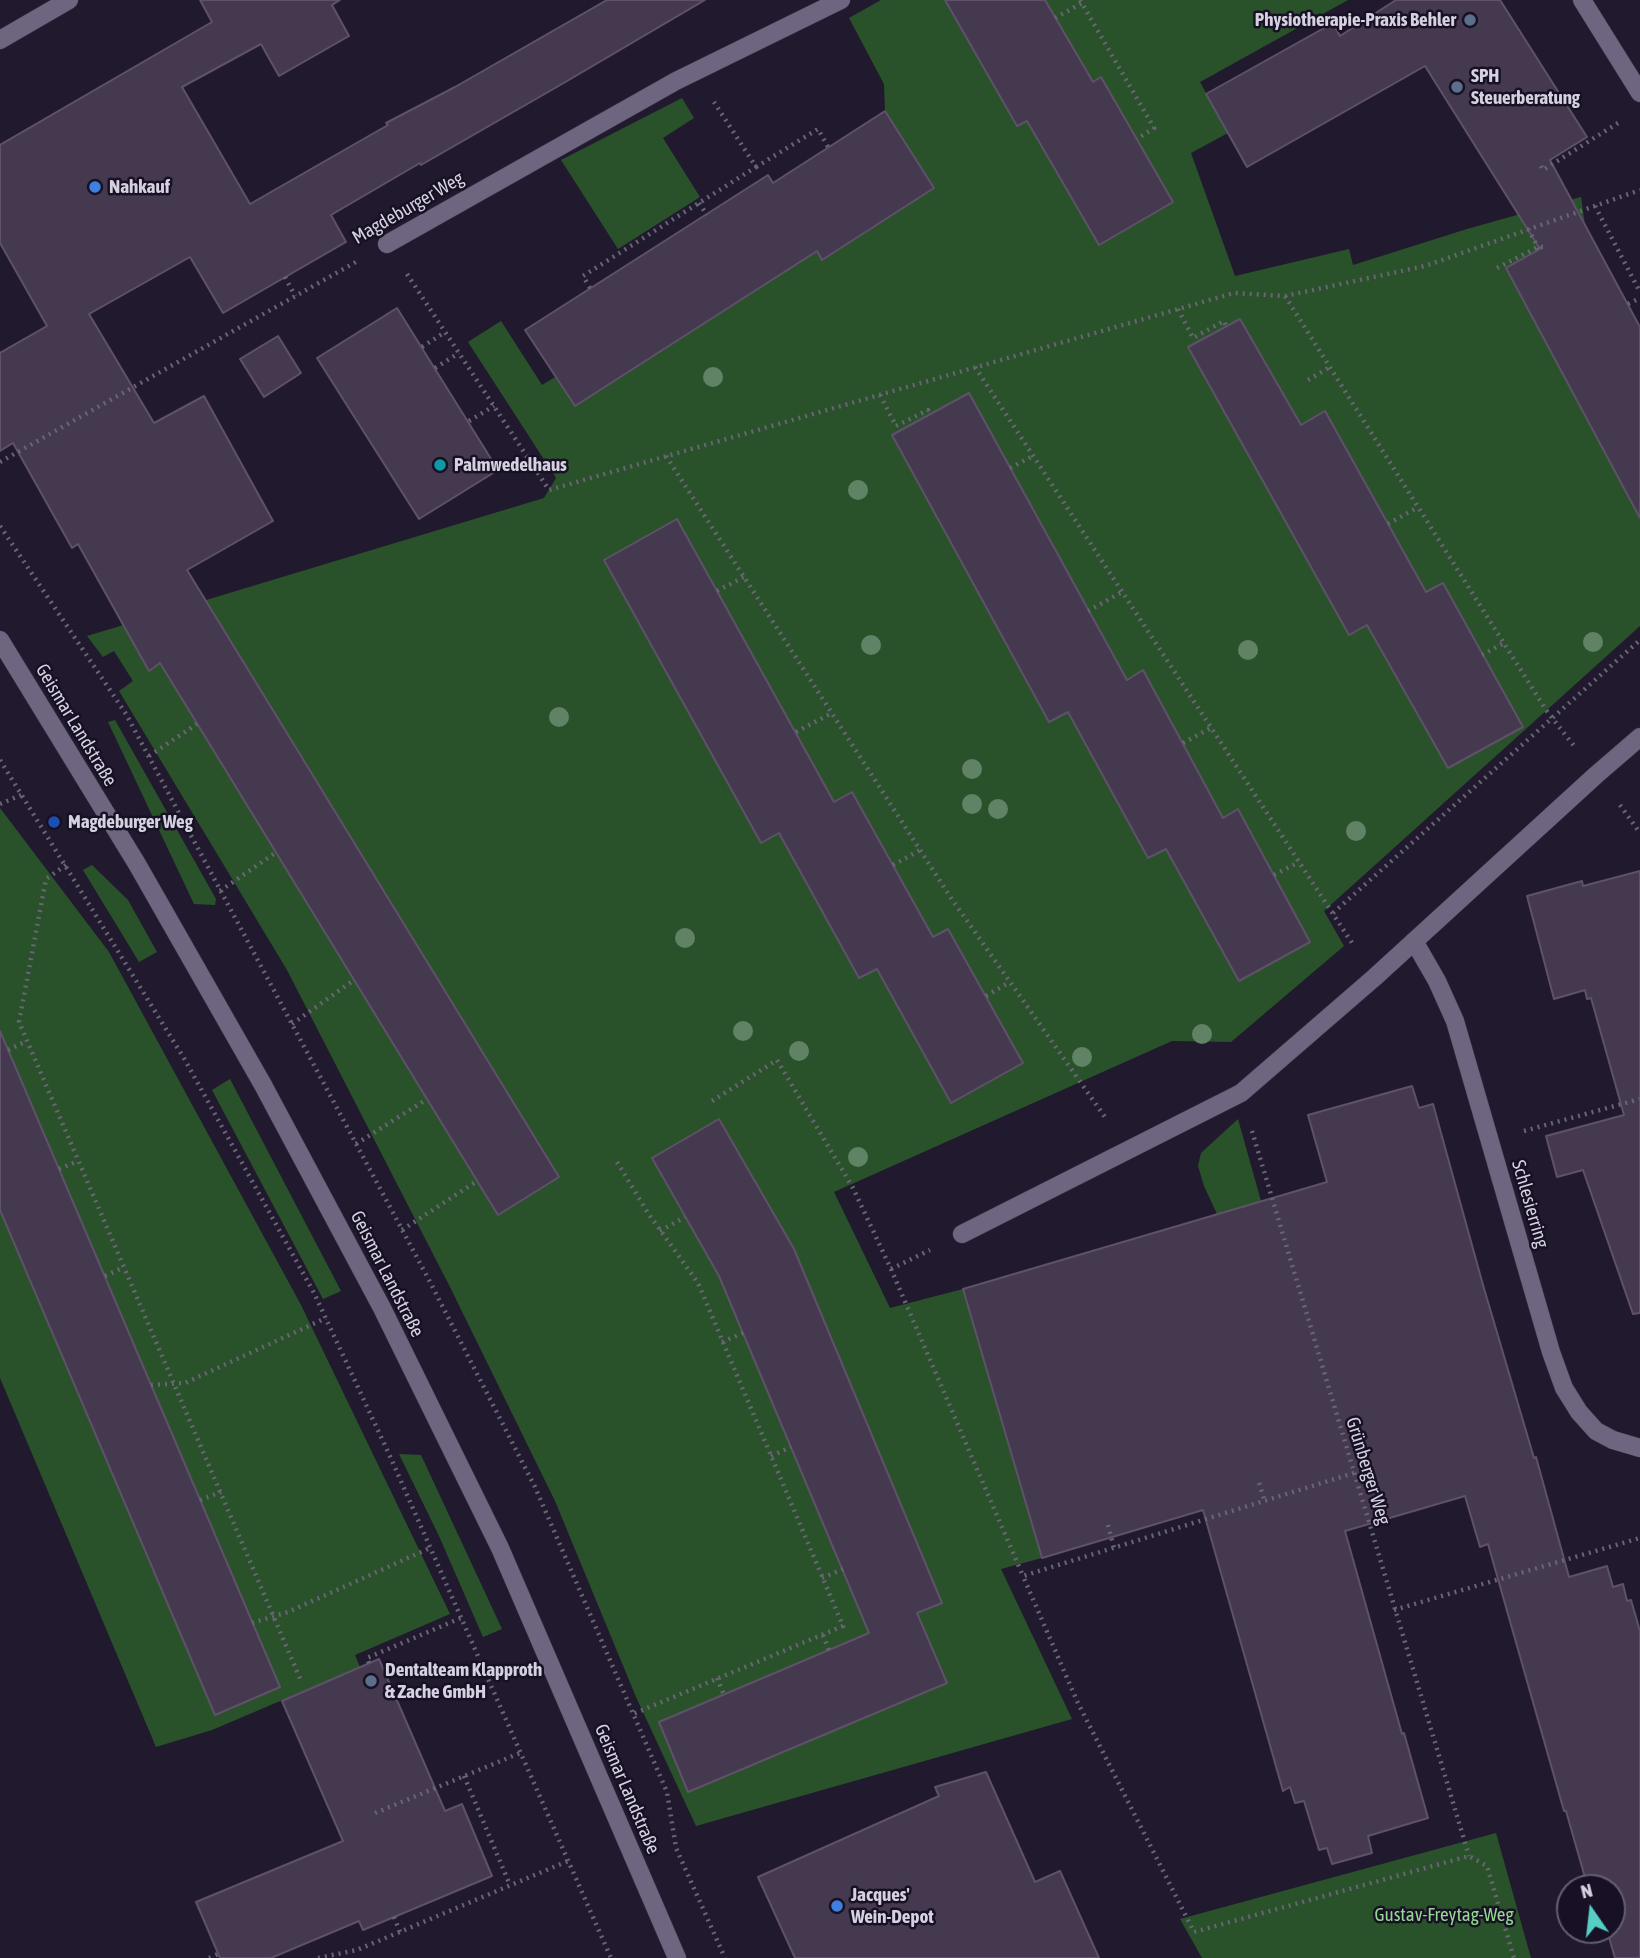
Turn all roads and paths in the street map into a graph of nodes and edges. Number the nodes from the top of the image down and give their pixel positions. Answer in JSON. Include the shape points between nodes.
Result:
{"nodes":[{"id":1,"x":69,"y":0,"type":"edge"},
{"id":2,"x":841,"y":0,"type":"edge"},
{"id":3,"x":1582,"y":0,"type":"edge"},
{"id":4,"x":1081,"y":1,"type":"edge"},
{"id":5,"x":1055,"y":18,"type":"dead end"},
{"id":6,"x":0,"y":40,"type":"edge"},
{"id":7,"x":695,"y":72,"type":"junction"},
{"id":8,"x":1640,"y":93,"type":"edge"},
{"id":9,"x":1629,"y":116,"type":"dead end"},
{"id":10,"x":1137,"y":138,"type":"dead end"},
{"id":11,"x":828,"y":147,"type":"dead end"},
{"id":12,"x":1541,"y":166,"type":"dead end"},
{"id":13,"x":756,"y":167,"type":"junction"},
{"id":14,"x":1640,"y":190,"type":"edge"},
{"id":15,"x":699,"y":203,"type":"junction"},
{"id":16,"x":1595,"y":206,"type":"junction"},
{"id":17,"x":707,"y":215,"type":"dead end"},
{"id":18,"x":1528,"y":229,"type":"junction"},
{"id":19,"x":387,"y":244,"type":"junction"},
{"id":20,"x":1497,"y":268,"type":"dead end"},
{"id":21,"x":285,"y":277,"type":"dead end"},
{"id":22,"x":590,"y":288,"type":"dead end"},
{"id":23,"x":1640,"y":292,"type":"edge"},
{"id":24,"x":295,"y":296,"type":"junction"},
{"id":25,"x":1284,"y":296,"type":"junction"},
{"id":26,"x":1640,"y":298,"type":"edge"},
{"id":27,"x":1628,"y":304,"type":"dead end"},
{"id":28,"x":1178,"y":309,"type":"junction"},
{"id":29,"x":1226,"y":326,"type":"dead end"},
{"id":30,"x":445,"y":332,"type":"junction"},
{"id":31,"x":422,"y":347,"type":"dead end"},
{"id":32,"x":459,"y":353,"type":"junction"},
{"id":33,"x":975,"y":367,"type":"junction"},
{"id":34,"x":1330,"y":367,"type":"junction"},
{"id":35,"x":435,"y":368,"type":"dead end"},
{"id":36,"x":1308,"y":380,"type":"dead end"},
{"id":37,"x":880,"y":395,"type":"junction"},
{"id":38,"x":494,"y":406,"type":"junction"},
{"id":39,"x":930,"y":414,"type":"dead end"},
{"id":40,"x":469,"y":421,"type":"dead end"},
{"id":41,"x":666,"y":456,"type":"junction"},
{"id":42,"x":1033,"y":456,"type":"junction"},
{"id":43,"x":0,"y":462,"type":"edge"},
{"id":44,"x":1010,"y":468,"type":"dead end"},
{"id":45,"x":1418,"y":507,"type":"junction"},
{"id":46,"x":1388,"y":524,"type":"dead end"},
{"id":47,"x":0,"y":526,"type":"edge"},
{"id":48,"x":744,"y":577,"type":"junction"},
{"id":49,"x":717,"y":591,"type":"dead end"},
{"id":50,"x":1122,"y":592,"type":"junction"},
{"id":51,"x":1088,"y":611,"type":"dead end"},
{"id":52,"x":0,"y":640,"type":"edge"},
{"id":53,"x":1640,"y":640,"type":"edge"},
{"id":54,"x":1504,"y":643,"type":"junction"},
{"id":55,"x":1482,"y":655,"type":"dead end"},
{"id":56,"x":1546,"y":710,"type":"dead end"},
{"id":57,"x":832,"y":713,"type":"junction"},
{"id":58,"x":197,"y":724,"type":"dead end"},
{"id":59,"x":1211,"y":728,"type":"junction"},
{"id":60,"x":796,"y":732,"type":"dead end"},
{"id":61,"x":1640,"y":737,"type":"edge"},
{"id":62,"x":1183,"y":743,"type":"dead end"},
{"id":63,"x":149,"y":757,"type":"junction"},
{"id":64,"x":0,"y":760,"type":"edge"},
{"id":65,"x":21,"y":795,"type":"junction"},
{"id":66,"x":0,"y":804,"type":"edge"},
{"id":67,"x":920,"y":850,"type":"junction"},
{"id":68,"x":275,"y":853,"type":"dead end"},
{"id":69,"x":1299,"y":862,"type":"junction"},
{"id":70,"x":66,"y":865,"type":"junction"},
{"id":71,"x":893,"y":865,"type":"dead end"},
{"id":72,"x":1274,"y":875,"type":"dead end"},
{"id":73,"x":220,"y":891,"type":"junction"},
{"id":74,"x":1333,"y":913,"type":"junction"},
{"id":75,"x":1414,"y":941,"type":"junction"},
{"id":76,"x":1375,"y":977,"type":"junction"},
{"id":77,"x":354,"y":980,"type":"dead end"},
{"id":78,"x":1010,"y":982,"type":"junction"},
{"id":79,"x":986,"y":996,"type":"dead end"},
{"id":80,"x":292,"y":1024,"type":"junction"},
{"id":81,"x":27,"y":1041,"type":"junction"},
{"id":82,"x":8,"y":1050,"type":"dead end"},
{"id":83,"x":1241,"y":1093,"type":"junction"},
{"id":84,"x":427,"y":1099,"type":"dead end"},
{"id":85,"x":1640,"y":1099,"type":"edge"},
{"id":86,"x":712,"y":1101,"type":"dead end"},
{"id":87,"x":1489,"y":1140,"type":"junction"},
{"id":88,"x":356,"y":1144,"type":"junction"},
{"id":89,"x":1128,"y":1151,"type":"junction"},
{"id":90,"x":78,"y":1161,"type":"junction"},
{"id":91,"x":617,"y":1162,"type":"dead end"},
{"id":92,"x":59,"y":1169,"type":"dead end"},
{"id":93,"x":477,"y":1181,"type":"dead end"},
{"id":94,"x":685,"y":1217,"type":"dead end"},
{"id":95,"x":402,"y":1230,"type":"junction"},
{"id":96,"x":660,"y":1231,"type":"junction"},
{"id":97,"x":962,"y":1234,"type":"dead end"},
{"id":98,"x":124,"y":1267,"type":"junction"},
{"id":99,"x":105,"y":1276,"type":"dead end"},
{"id":100,"x":326,"y":1318,"type":"junction"},
{"id":101,"x":743,"y":1334,"type":"dead end"},
{"id":102,"x":722,"y":1342,"type":"junction"},
{"id":103,"x":174,"y":1384,"type":"junction"},
{"id":104,"x":151,"y":1385,"type":"dead end"},
{"id":105,"x":791,"y":1447,"type":"dead end"},
{"id":106,"x":1640,"y":1448,"type":"edge"},
{"id":107,"x":1640,"y":1453,"type":"edge"},
{"id":108,"x":771,"y":1456,"type":"junction"},
{"id":109,"x":1354,"y":1473,"type":"junction"},
{"id":110,"x":1259,"y":1483,"type":"dead end"},
{"id":111,"x":220,"y":1492,"type":"junction"},
{"id":112,"x":200,"y":1500,"type":"dead end"},
{"id":113,"x":1265,"y":1502,"type":"junction"},
{"id":114,"x":1108,"y":1525,"type":"dead end"},
{"id":115,"x":1640,"y":1538,"type":"edge"},
{"id":116,"x":430,"y":1548,"type":"junction"},
{"id":117,"x":1114,"y":1548,"type":"junction"},
{"id":118,"x":842,"y":1569,"type":"dead end"},
{"id":119,"x":1023,"y":1576,"type":"junction"},
{"id":120,"x":822,"y":1578,"type":"junction"},
{"id":121,"x":1394,"y":1610,"type":"junction"},
{"id":122,"x":274,"y":1617,"type":"junction"},
{"id":123,"x":461,"y":1618,"type":"junction"},
{"id":124,"x":252,"y":1623,"type":"dead end"},
{"id":125,"x":822,"y":1635,"type":"junction"},
{"id":126,"x":829,"y":1651,"type":"dead end"},
{"id":127,"x":369,"y":1663,"type":"dead end"},
{"id":128,"x":717,"y":1678,"type":"junction"},
{"id":129,"x":302,"y":1683,"type":"dead end"},
{"id":130,"x":724,"y":1695,"type":"dead end"},
{"id":131,"x":633,"y":1714,"type":"junction"},
{"id":132,"x":520,"y":1753,"type":"junction"},
{"id":133,"x":464,"y":1776,"type":"junction"},
{"id":134,"x":375,"y":1813,"type":"dead end"},
{"id":135,"x":1469,"y":1856,"type":"junction"},
{"id":136,"x":568,"y":1861,"type":"junction"},
{"id":137,"x":510,"y":1885,"type":"junction"},
{"id":138,"x":394,"y":1917,"type":"dead end"},
{"id":139,"x":400,"y":1932,"type":"junction"},
{"id":140,"x":218,"y":1954,"type":"dead end"},
{"id":141,"x":208,"y":1958,"type":"edge"},
{"id":142,"x":318,"y":1958,"type":"edge"},
{"id":143,"x":611,"y":1958,"type":"edge"},
{"id":144,"x":677,"y":1958,"type":"edge"},
{"id":145,"x":725,"y":1958,"type":"edge"},
{"id":146,"x":1514,"y":1958,"type":"edge"}],
"edges":[{"from":1,"to":6,"type":"street"},
{"from":2,"to":7,"type":"street","name":"Magdeburger Weg"},
{"from":3,"to":8,"type":"street"},
{"from":4,"to":5,"type":"path"},
{"from":4,"to":10,"type":"path","via":[[1154,128]]},
{"from":7,"to":13,"type":"path"},
{"from":7,"to":19,"type":"street","name":"Magdeburger Weg"},
{"from":9,"to":12,"type":"path","via":[[1543,170]]},
{"from":11,"to":13,"type":"path","via":[[817,129]]},
{"from":13,"to":15,"type":"path"},
{"from":14,"to":16,"type":"path"},
{"from":15,"to":17,"type":"path"},
{"from":15,"to":22,"type":"path","via":[[583,276]]},
{"from":16,"to":18,"type":"path"},
{"from":16,"to":23,"type":"path"},
{"from":18,"to":20,"type":"path","via":[[1541,248]]},
{"from":18,"to":25,"type":"path","via":[[1425,266]]},
{"from":19,"to":24,"type":"path","name":"Magdeburger Weg"},
{"from":19,"to":30,"type":"path"},
{"from":21,"to":24,"type":"path"},
{"from":24,"to":43,"type":"path","name":"Magdeburger Weg"},
{"from":25,"to":28,"type":"path","via":[[1234,293]]},
{"from":25,"to":34,"type":"path"},
{"from":26,"to":27,"type":"path"},
{"from":28,"to":29,"type":"path","via":[[1194,338],[1224,321]]},
{"from":28,"to":33,"type":"path"},
{"from":30,"to":31,"type":"path"},
{"from":30,"to":32,"type":"path"},
{"from":32,"to":35,"type":"path"},
{"from":32,"to":38,"type":"path"},
{"from":33,"to":37,"type":"path"},
{"from":33,"to":42,"type":"path"},
{"from":34,"to":36,"type":"path"},
{"from":34,"to":45,"type":"path"},
{"from":37,"to":39,"type":"path","via":[[896,426],[928,410]]},
{"from":37,"to":41,"type":"path"},
{"from":38,"to":40,"type":"path"},
{"from":38,"to":41,"type":"path","via":[[550,490]]},
{"from":41,"to":48,"type":"path"},
{"from":42,"to":44,"type":"path"},
{"from":42,"to":50,"type":"path"},
{"from":45,"to":46,"type":"path"},
{"from":45,"to":54,"type":"path"},
{"from":47,"to":63,"type":"path","via":[[126,714]]},
{"from":48,"to":49,"type":"path"},
{"from":48,"to":57,"type":"path"},
{"from":50,"to":51,"type":"path"},
{"from":50,"to":59,"type":"path"},
{"from":52,"to":144,"type":"street","name":"Geismar Landstraße","via":[[137,864],[382,1308],[500,1548]]},
{"from":53,"to":74,"type":"path"},
{"from":54,"to":55,"type":"path"},
{"from":54,"to":56,"type":"path"},
{"from":57,"to":60,"type":"path"},
{"from":57,"to":67,"type":"path"},
{"from":58,"to":63,"type":"path"},
{"from":59,"to":62,"type":"path"},
{"from":59,"to":69,"type":"path"},
{"from":61,"to":75,"type":"street"},
{"from":63,"to":73,"type":"path"},
{"from":64,"to":65,"type":"path"},
{"from":65,"to":66,"type":"path"},
{"from":65,"to":70,"type":"path"},
{"from":67,"to":71,"type":"path"},
{"from":67,"to":78,"type":"path"},
{"from":68,"to":73,"type":"path"},
{"from":69,"to":72,"type":"path"},
{"from":69,"to":74,"type":"path"},
{"from":70,"to":81,"type":"path","via":[[46,878],[19,1022]]},
{"from":70,"to":100,"type":"path","via":[[185,1060]]},
{"from":73,"to":80,"type":"path"},
{"from":74,"to":76,"type":"path"},
{"from":75,"to":76,"type":"street"},
{"from":75,"to":87,"type":"street","name":"Schlesierring","via":[[1455,1021]]},
{"from":76,"to":83,"type":"street"},
{"from":77,"to":80,"type":"path"},
{"from":78,"to":79,"type":"path"},
{"from":78,"to":89,"type":"path"},
{"from":80,"to":88,"type":"path"},
{"from":81,"to":82,"type":"path"},
{"from":81,"to":90,"type":"path"},
{"from":83,"to":89,"type":"street"},
{"from":83,"to":109,"type":"path","name":"Grünberger Weg"},
{"from":84,"to":88,"type":"path"},
{"from":85,"to":87,"type":"path"},
{"from":86,"to":119,"type":"path","via":[[776,1060],[853,1188]]},
{"from":87,"to":106,"type":"street","name":"Schlesierring","via":[[1564,1388],[1596,1431]]},
{"from":88,"to":95,"type":"path"},
{"from":89,"to":97,"type":"street"},
{"from":90,"to":92,"type":"path"},
{"from":90,"to":98,"type":"path"},
{"from":91,"to":96,"type":"path"},
{"from":93,"to":95,"type":"path"},
{"from":94,"to":96,"type":"path"},
{"from":95,"to":131,"type":"path","via":[[535,1487]]},
{"from":96,"to":102,"type":"path","via":[[698,1283]]},
{"from":98,"to":99,"type":"path"},
{"from":98,"to":103,"type":"path"},
{"from":100,"to":103,"type":"path"},
{"from":100,"to":116,"type":"path"},
{"from":101,"to":102,"type":"path"},
{"from":102,"to":108,"type":"path"},
{"from":103,"to":104,"type":"path"},
{"from":103,"to":111,"type":"path"},
{"from":105,"to":108,"type":"path"},
{"from":106,"to":107,"type":"street"},
{"from":108,"to":120,"type":"path"},
{"from":109,"to":113,"type":"path"},
{"from":109,"to":121,"type":"path","name":"Grünberger Weg"},
{"from":110,"to":113,"type":"path"},
{"from":111,"to":112,"type":"path"},
{"from":111,"to":122,"type":"path"},
{"from":113,"to":117,"type":"path"},
{"from":114,"to":117,"type":"path"},
{"from":115,"to":121,"type":"path"},
{"from":116,"to":122,"type":"path"},
{"from":116,"to":123,"type":"path"},
{"from":117,"to":119,"type":"path"},
{"from":118,"to":120,"type":"path"},
{"from":119,"to":135,"type":"path","via":[[1077,1701],[1194,1932]]},
{"from":120,"to":125,"type":"path","via":[[843,1626]]},
{"from":121,"to":135,"type":"path","name":"Grünberger Weg"},
{"from":122,"to":124,"type":"path"},
{"from":122,"to":129,"type":"path"},
{"from":123,"to":127,"type":"path","via":[[368,1658]]},
{"from":123,"to":132,"type":"path"},
{"from":125,"to":126,"type":"path"},
{"from":125,"to":128,"type":"path"},
{"from":128,"to":130,"type":"path"},
{"from":128,"to":131,"type":"path"},
{"from":131,"to":145,"type":"path","via":[[667,1792],[676,1848]]},
{"from":132,"to":133,"type":"path"},
{"from":132,"to":136,"type":"path"},
{"from":133,"to":134,"type":"path"},
{"from":133,"to":137,"type":"path"},
{"from":135,"to":146,"type":"path","via":[[1487,1866]]},
{"from":136,"to":137,"type":"path"},
{"from":136,"to":143,"type":"path"},
{"from":137,"to":139,"type":"path"},
{"from":138,"to":139,"type":"path"},
{"from":139,"to":142,"type":"path","via":[[356,1950]]},
{"from":140,"to":141,"type":"path"}]}
